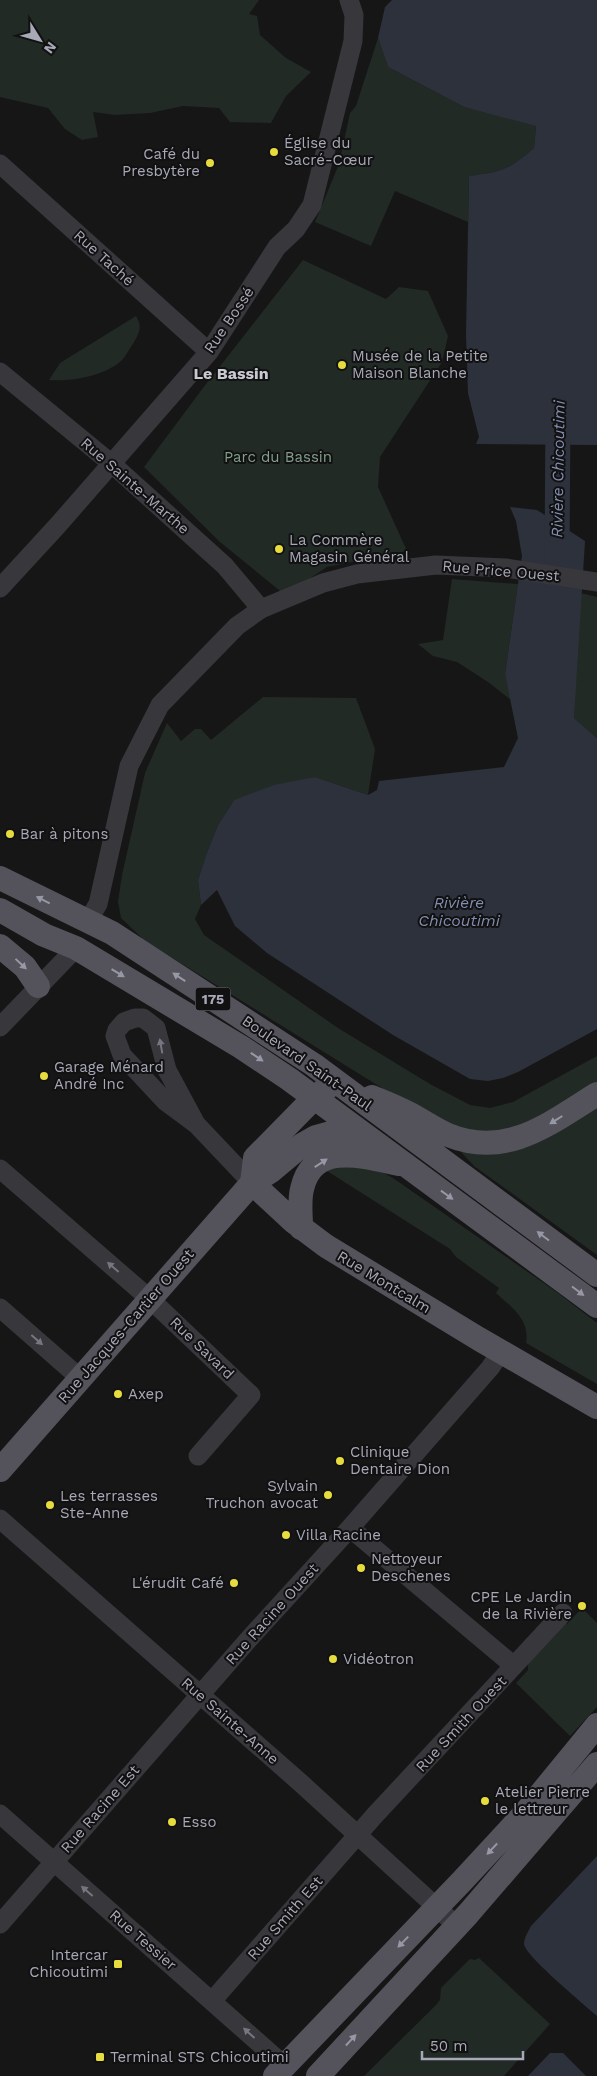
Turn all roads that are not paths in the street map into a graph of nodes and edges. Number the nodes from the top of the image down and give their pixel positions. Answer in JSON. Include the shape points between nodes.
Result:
{"nodes":[{"id":1,"x":349,"y":0,"type":"edge"},
{"id":2,"x":0,"y":164,"type":"edge"},
{"id":3,"x":209,"y":352,"type":"junction"},
{"id":4,"x":0,"y":372,"type":"edge"},
{"id":5,"x":112,"y":464,"type":"junction"},
{"id":6,"x":597,"y":582,"type":"edge"},
{"id":7,"x":0,"y":588,"type":"edge"},
{"id":8,"x":261,"y":609,"type":"junction"},
{"id":9,"x":0,"y":878,"type":"edge"},
{"id":10,"x":0,"y":910,"type":"edge"},
{"id":11,"x":87,"y":922,"type":"junction"},
{"id":12,"x":0,"y":946,"type":"edge"},
{"id":13,"x":76,"y":948,"type":"junction"},
{"id":14,"x":38,"y":986,"type":"junction"},
{"id":15,"x":0,"y":1027,"type":"edge"},
{"id":16,"x":337,"y":1082,"type":"junction"},
{"id":17,"x":597,"y":1094,"type":"edge"},
{"id":18,"x":314,"y":1098,"type":"junction"},
{"id":19,"x":196,"y":1124,"type":"junction"},
{"id":20,"x":361,"y":1132,"type":"junction"},
{"id":21,"x":408,"y":1166,"type":"junction"},
{"id":22,"x":0,"y":1169,"type":"edge"},
{"id":23,"x":252,"y":1183,"type":"junction"},
{"id":24,"x":301,"y":1228,"type":"junction"},
{"id":25,"x":597,"y":1275,"type":"edge"},
{"id":26,"x":150,"y":1299,"type":"junction"},
{"id":27,"x":597,"y":1306,"type":"edge"},
{"id":28,"x":0,"y":1308,"type":"edge"},
{"id":29,"x":501,"y":1352,"type":"junction"},
{"id":30,"x":80,"y":1378,"type":"junction"},
{"id":31,"x":597,"y":1407,"type":"edge"},
{"id":32,"x":198,"y":1456,"type":"dead end"},
{"id":33,"x":0,"y":1470,"type":"edge"},
{"id":34,"x":0,"y":1519,"type":"edge"},
{"id":35,"x":350,"y":1528,"type":"junction"},
{"id":36,"x":563,"y":1613,"type":"dead end"},
{"id":37,"x":514,"y":1666,"type":"junction"},
{"id":38,"x":200,"y":1694,"type":"junction"},
{"id":39,"x":597,"y":1725,"type":"edge"},
{"id":40,"x":597,"y":1764,"type":"edge"},
{"id":41,"x":0,"y":1814,"type":"edge"},
{"id":42,"x":358,"y":1835,"type":"junction"},
{"id":43,"x":54,"y":1862,"type":"junction"},
{"id":44,"x":437,"y":1907,"type":"junction"},
{"id":45,"x":0,"y":1924,"type":"edge"},
{"id":46,"x":457,"y":1926,"type":"junction"},
{"id":47,"x":212,"y":2001,"type":"junction"},
{"id":48,"x":280,"y":2071,"type":"edge"},
{"id":49,"x":318,"y":2076,"type":"edge"}],
"edges":[{"from":1,"to":3,"type":"street","name":"Rue Bossé","via":[[354,15],[353,42],[312,205],[296,229],[278,246]]},
{"from":2,"to":3,"type":"street","name":"Rue Taché"},
{"from":3,"to":5,"type":"street","name":"Rue Bossé"},
{"from":4,"to":5,"type":"street","name":"Rue Sainte-Marthe"},
{"from":5,"to":7,"type":"street","name":"Rue Bossé"},
{"from":5,"to":8,"type":"street","name":"Rue Sainte-Marthe","via":[[225,566]]},
{"from":6,"to":8,"type":"street","name":"Rue Price Ouest","via":[[506,568],[436,565],[357,574],[323,583]]},
{"from":8,"to":11,"type":"street","name":"Rue Price Ouest","via":[[236,626],[160,705],[130,766],[98,904]]},
{"from":11,"to":9,"type":"main road","name":"Boulevard Saint-Paul","number":"175","one_way":true},
{"from":10,"to":13,"type":"main road","name":"Boulevard Saint-Paul","number":"175","via":[[44,935]]},
{"from":11,"to":13,"type":"main road","name":"Rue Price Ouest"},
{"from":16,"to":11,"type":"main road","name":"Boulevard Saint-Paul","number":"175","one_way":true,"via":[[112,933]]},
{"from":12,"to":14,"type":"main road","one_way":true,"via":[[25,967]]},
{"from":13,"to":14,"type":"street","name":"Rue Price Ouest"},
{"from":13,"to":18,"type":"main road","name":"Boulevard Saint-Paul","number":"175","one_way":true,"via":[[241,1047]]},
{"from":14,"to":15,"type":"street","name":"Rue Price Ouest"},
{"from":17,"to":16,"type":"main road","one_way":true,"via":[[531,1134],[487,1143],[446,1134],[407,1112]]},
{"from":16,"to":18,"type":"main road"},
{"from":25,"to":16,"type":"main road","name":"Boulevard Saint-Paul","number":"175","one_way":true},
{"from":18,"to":20,"type":"main road","name":"Boulevard Saint-Paul","number":"175"},
{"from":18,"to":23,"type":"main road","via":[[255,1158]]},
{"from":19,"to":19,"type":"street","name":"Rue Montcalm","one_way":true,"via":[[167,1070],[156,1028],[139,1018],[124,1022],[115,1036],[122,1055],[165,1102]]},
{"from":19,"to":23,"type":"street","name":"Rue Montcalm"},
{"from":20,"to":21,"type":"main road","name":"Boulevard Saint-Paul","number":"175"},
{"from":20,"to":23,"type":"main road","name":"Rue Jacques-Cartier Ouest","via":[[334,1132],[316,1137]]},
{"from":24,"to":21,"type":"main road","one_way":true,"via":[[303,1186],[311,1171],[322,1162],[348,1154]]},
{"from":21,"to":27,"type":"main road","name":"Boulevard Saint-Paul","number":"175","one_way":true},
{"from":26,"to":22,"type":"street","name":"Rue Savard","one_way":true},
{"from":23,"to":24,"type":"main road","name":"Rue Montcalm"},
{"from":23,"to":26,"type":"main road","name":"Rue Jacques-Cartier Ouest"},
{"from":24,"to":29,"type":"main road","name":"Rue Montcalm","via":[[347,1260]]},
{"from":26,"to":30,"type":"main road","name":"Rue Jacques-Cartier Ouest"},
{"from":26,"to":32,"type":"street","name":"Rue Savard","via":[[251,1395]]},
{"from":28,"to":30,"type":"street","one_way":true},
{"from":29,"to":31,"type":"main road","name":"Rue Montcalm"},
{"from":29,"to":35,"type":"street","name":"Rue Racine Ouest"},
{"from":30,"to":33,"type":"main road","name":"Rue Jacques-Cartier Ouest"},
{"from":34,"to":38,"type":"street","name":"Rue Sainte-Anne"},
{"from":35,"to":37,"type":"street"},
{"from":35,"to":38,"type":"street","name":"Rue Racine Ouest"},
{"from":36,"to":37,"type":"street","name":"Rue Smith Ouest"},
{"from":37,"to":42,"type":"street","name":"Rue Smith Ouest"},
{"from":38,"to":42,"type":"street","name":"Rue Sainte-Anne"},
{"from":38,"to":43,"type":"street","name":"Rue Racine Est"},
{"from":39,"to":44,"type":"main road","one_way":true,"via":[[525,1813]]},
{"from":40,"to":46,"type":"main road"},
{"from":41,"to":43,"type":"street","name":"Rue Tessier"},
{"from":42,"to":44,"type":"street","name":"Rue Sainte-Anne"},
{"from":42,"to":47,"type":"street","name":"Rue Smith Est"},
{"from":43,"to":45,"type":"street","name":"Rue Racine Est"},
{"from":47,"to":43,"type":"street","name":"Rue Tessier","one_way":true},
{"from":44,"to":46,"type":"street","name":"Rue Sainte-Anne"},
{"from":44,"to":48,"type":"main road","one_way":true},
{"from":49,"to":46,"type":"main road","one_way":true},
{"from":48,"to":47,"type":"street","name":"Rue Tessier","one_way":true}]}
